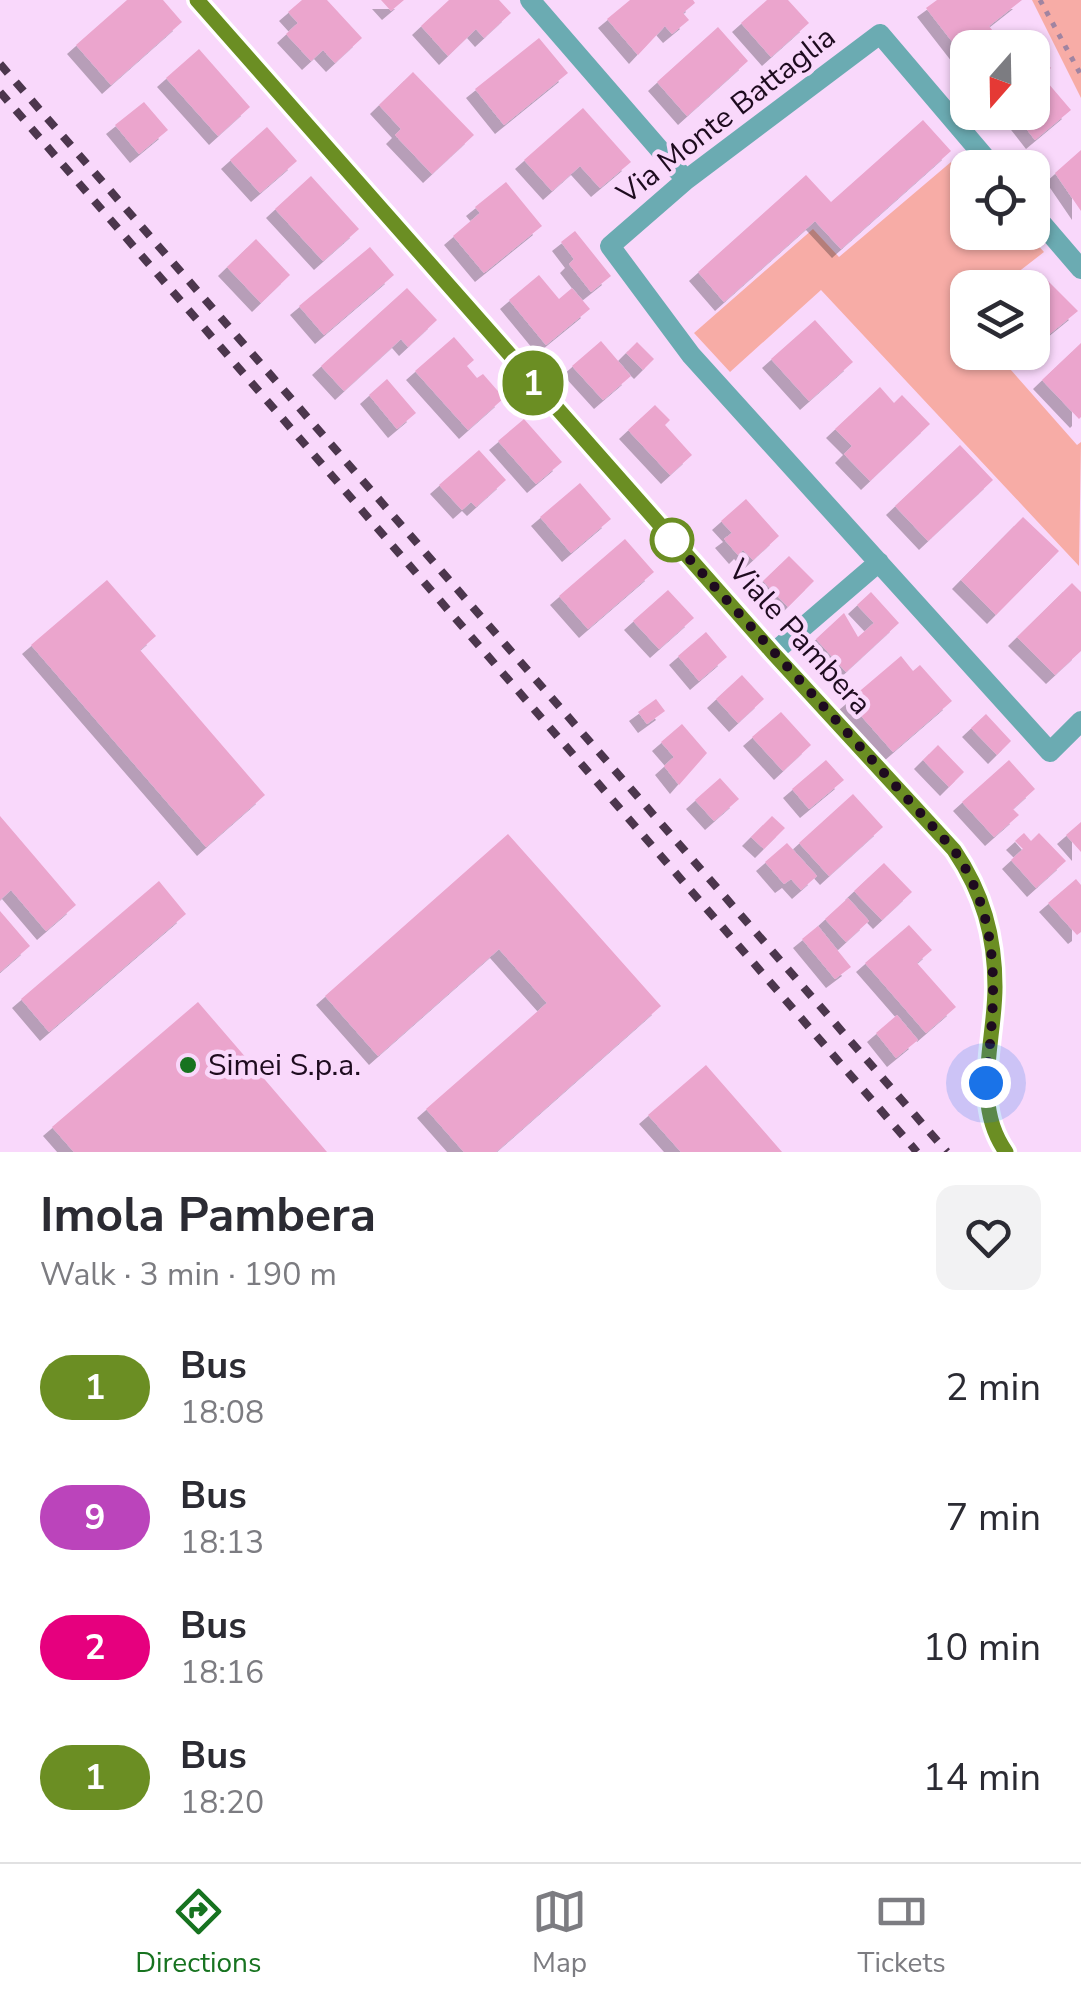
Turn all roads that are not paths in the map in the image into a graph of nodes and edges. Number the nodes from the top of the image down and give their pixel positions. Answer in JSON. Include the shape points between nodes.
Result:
{"nodes":[{"id":1,"x":197,"y":0,"type":"edge"},
{"id":2,"x":530,"y":0,"type":"edge"},
{"id":3,"x":979,"y":150,"type":"edge"},
{"id":4,"x":686,"y":180,"type":"junction"},
{"id":5,"x":1050,"y":233,"type":"edge"},
{"id":6,"x":1081,"y":269,"type":"edge"},
{"id":7,"x":878,"y":562,"type":"junction"},
{"id":8,"x":773,"y":653,"type":"junction"},
{"id":9,"x":1081,"y":721,"type":"edge"},
{"id":10,"x":1006,"y":1152,"type":"edge"}],
"edges":[{"from":1,"to":8,"type":"street","name":"Viale Pambera"},
{"from":2,"to":4,"type":"street"},
{"from":3,"to":4,"type":"street","name":"Via Monte Battaglia","via":[[880,34]]},
{"from":4,"to":7,"type":"street","name":"Via Monte Battaglia","via":[[610,246],[691,355]]},
{"from":5,"to":6,"type":"street"},
{"from":7,"to":8,"type":"street"},
{"from":7,"to":9,"type":"street","name":"Via Monte Battaglia","via":[[1050,752]]},
{"from":8,"to":10,"type":"street","name":"Viale Pambera","via":[[974,880],[994,952],[990,1118]]}]}
